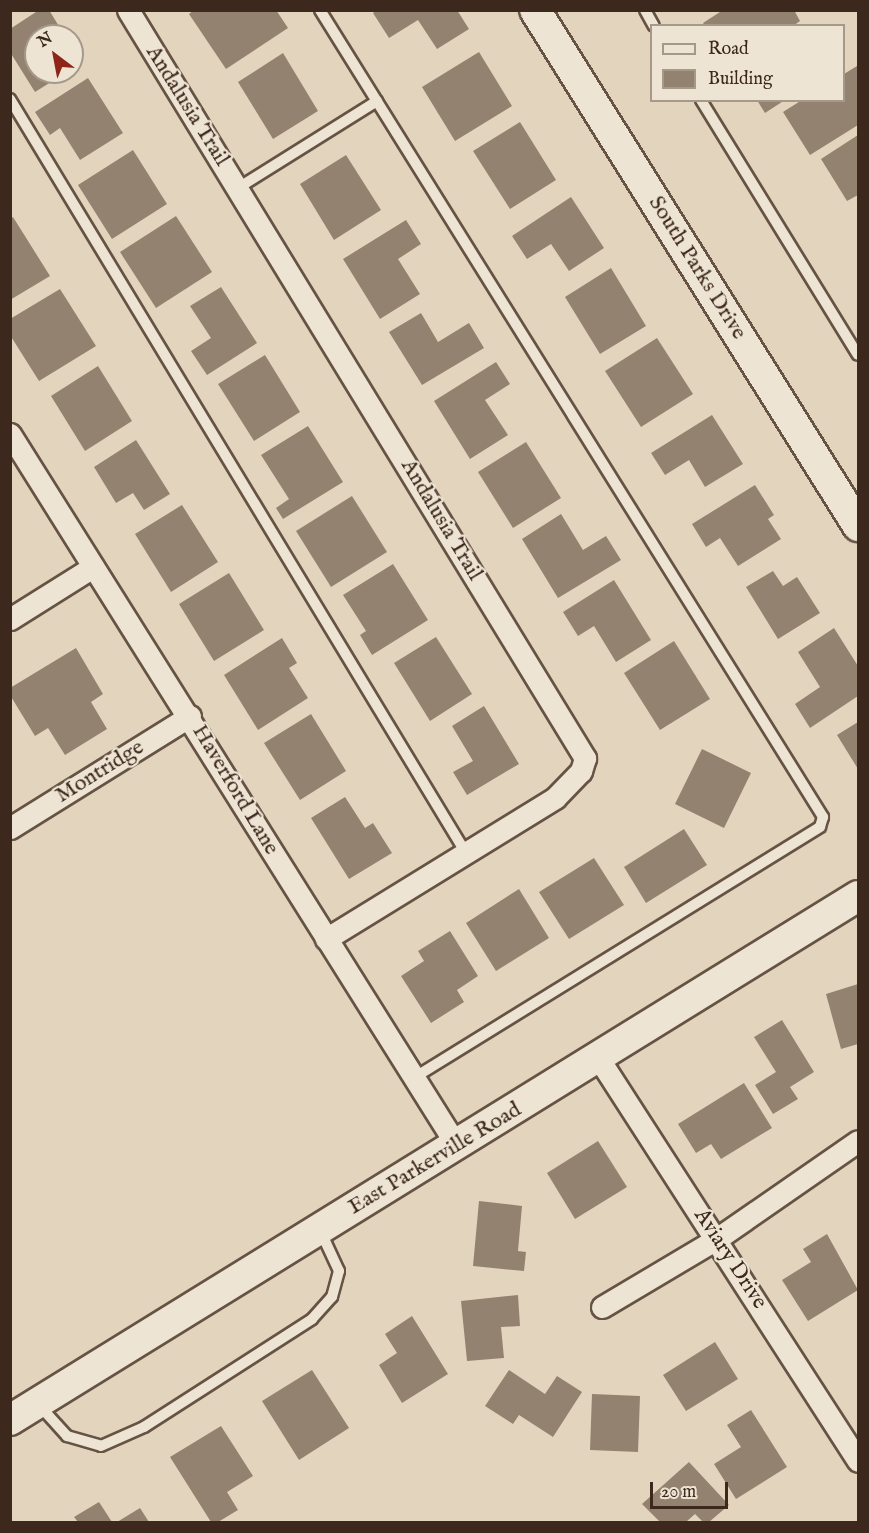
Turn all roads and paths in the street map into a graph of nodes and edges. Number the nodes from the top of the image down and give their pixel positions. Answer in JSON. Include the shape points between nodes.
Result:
{"nodes":[{"id":1,"x":128,"y":10,"type":"edge"},
{"id":2,"x":320,"y":10,"type":"edge"},
{"id":3,"x":535,"y":10,"type":"edge"},
{"id":4,"x":645,"y":10,"type":"edge"},
{"id":5,"x":653,"y":24,"type":"edge"},
{"id":6,"x":10,"y":99,"type":"edge"},
{"id":7,"x":377,"y":101,"type":"junction"},
{"id":8,"x":702,"y":102,"type":"edge"},
{"id":9,"x":238,"y":188,"type":"junction"},
{"id":10,"x":858,"y":355,"type":"edge"},
{"id":11,"x":10,"y":434,"type":"edge"},
{"id":12,"x":16,"y":457,"type":"edge"},
{"id":13,"x":858,"y":526,"type":"edge"},
{"id":14,"x":93,"y":567,"type":"junction"},
{"id":15,"x":10,"y":619,"type":"edge"},
{"id":16,"x":190,"y":716,"type":"junction"},
{"id":17,"x":10,"y":828,"type":"edge"},
{"id":18,"x":466,"y":853,"type":"junction"},
{"id":19,"x":858,"y":896,"type":"edge"},
{"id":20,"x":326,"y":939,"type":"junction"},
{"id":21,"x":599,"y":1059,"type":"junction"},
{"id":22,"x":414,"y":1078,"type":"junction"},
{"id":23,"x":858,"y":1141,"type":"edge"},
{"id":24,"x":457,"y":1146,"type":"junction"},
{"id":25,"x":320,"y":1230,"type":"junction"},
{"id":26,"x":718,"y":1238,"type":"junction"},
{"id":27,"x":602,"y":1307,"type":"dead end"},
{"id":28,"x":37,"y":1403,"type":"junction"},
{"id":29,"x":10,"y":1420,"type":"edge"},
{"id":30,"x":858,"y":1461,"type":"edge"}],
"edges":[{"from":1,"to":9,"type":"street","name":"Andalusia Trail"},
{"from":2,"to":7,"type":"lane"},
{"from":3,"to":13,"type":"main road","name":"South Parks Drive"},
{"from":4,"to":5,"type":"lane"},
{"from":6,"to":18,"type":"lane"},
{"from":7,"to":9,"type":"lane"},
{"from":7,"to":22,"type":"lane","via":[[823,817],[820,828]]},
{"from":8,"to":10,"type":"lane"},
{"from":9,"to":18,"type":"street","name":"Andalusia Trail","via":[[585,758],[581,771],[555,798]]},
{"from":11,"to":12,"type":"street","name":"Haverford Lane"},
{"from":12,"to":14,"type":"street","name":"Haverford Lane"},
{"from":14,"to":15,"type":"street"},
{"from":14,"to":16,"type":"street","name":"Haverford Lane"},
{"from":16,"to":17,"type":"street","name":"Montridge"},
{"from":16,"to":20,"type":"street","name":"Haverford Lane"},
{"from":18,"to":20,"type":"street","name":"Andalusia Trail"},
{"from":19,"to":21,"type":"main road","name":"East Parkerville Road"},
{"from":20,"to":22,"type":"street","name":"Haverford Lane"},
{"from":21,"to":24,"type":"main road","name":"East Parkerville Road"},
{"from":21,"to":26,"type":"street","name":"Aviary Drive"},
{"from":22,"to":24,"type":"street","name":"Haverford Lane"},
{"from":23,"to":26,"type":"street"},
{"from":24,"to":25,"type":"main road","name":"East Parkerville Road"},
{"from":25,"to":28,"type":"main road","name":"East Parkerville Road"},
{"from":25,"to":28,"type":"lane","via":[[339,1271],[332,1297],[312,1320],[144,1427],[101,1446],[67,1436]]},
{"from":26,"to":27,"type":"street"},
{"from":26,"to":30,"type":"street","name":"Aviary Drive"},
{"from":28,"to":29,"type":"main road","name":"East Parkerville Road"}]}
